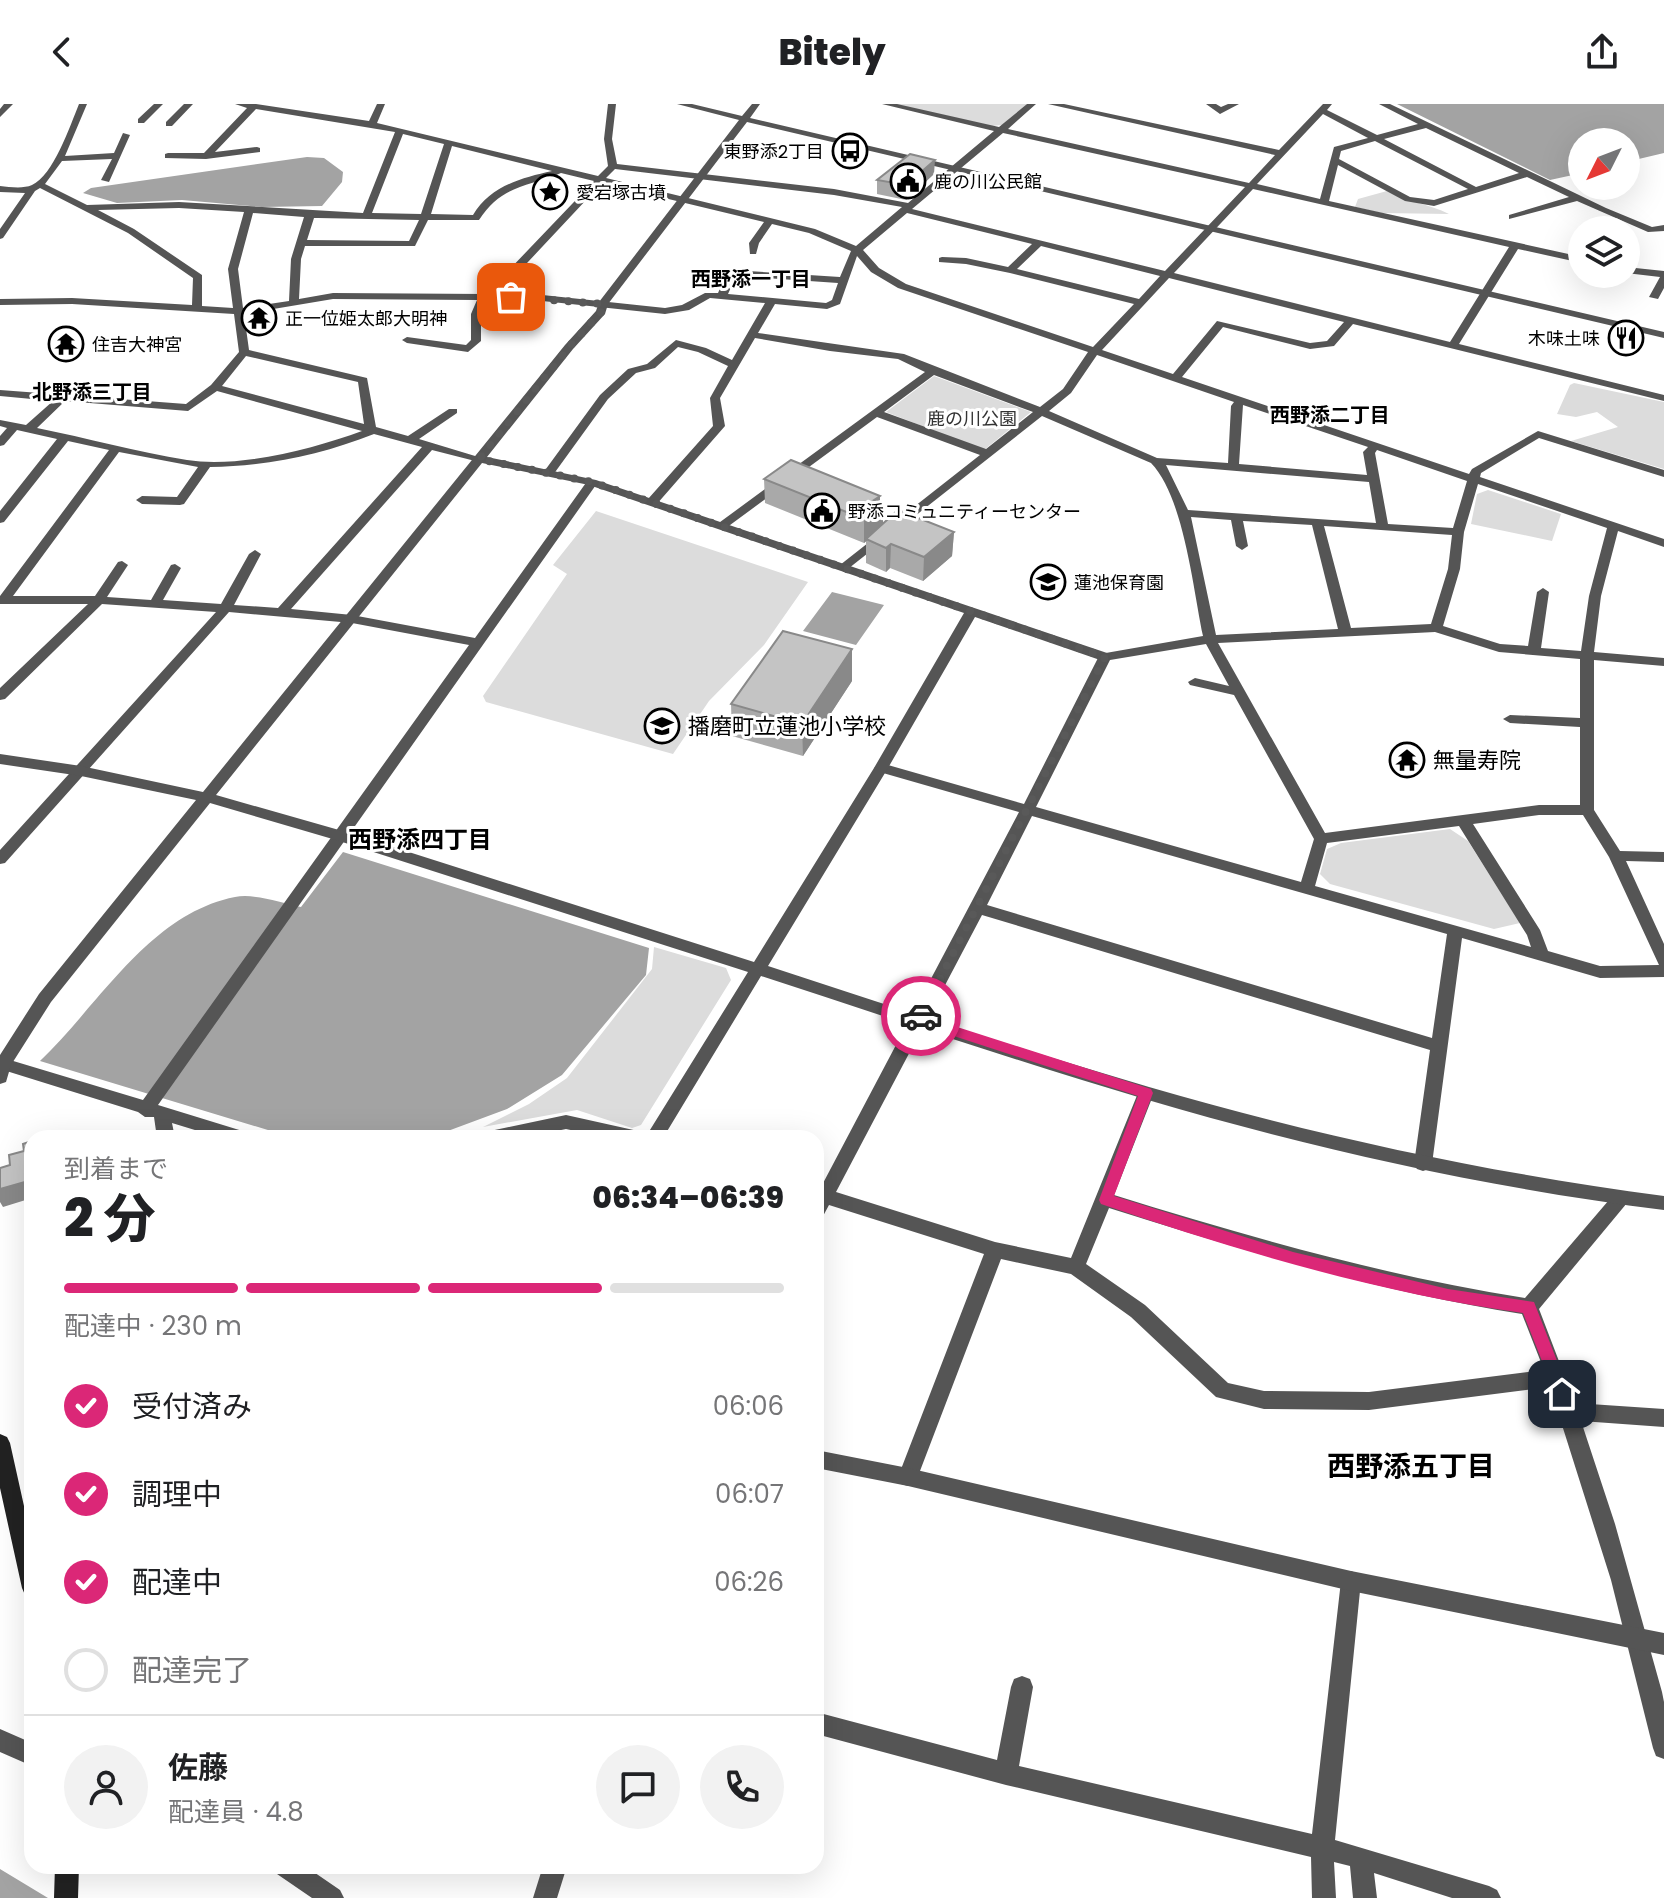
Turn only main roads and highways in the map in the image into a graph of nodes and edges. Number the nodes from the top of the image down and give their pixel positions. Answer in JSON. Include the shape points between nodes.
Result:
{"nodes":[{"id":1,"x":0,"y":1443,"type":"edge"},
{"id":2,"x":23,"y":1509,"type":"edge"},
{"id":3,"x":67,"y":1874,"type":"edge"},
{"id":4,"x":66,"y":1898,"type":"edge"}],
"edges":[{"from":1,"to":2,"type":"main road"},
{"from":3,"to":4,"type":"main road"}]}
